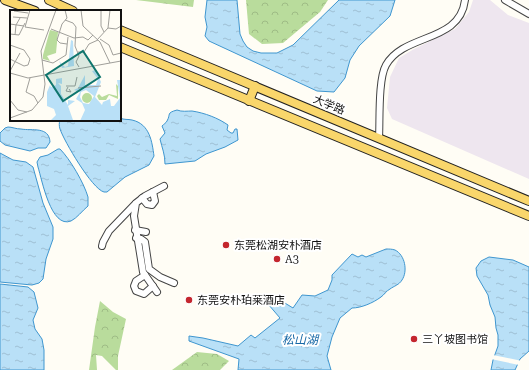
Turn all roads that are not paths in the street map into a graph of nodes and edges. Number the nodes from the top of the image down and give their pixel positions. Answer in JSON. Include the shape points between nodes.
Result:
{"nodes":[{"id":1,"x":5,"y":0,"type":"edge"},
{"id":2,"x":49,"y":0,"type":"edge"},
{"id":3,"x":465,"y":0,"type":"edge"},
{"id":4,"x":505,"y":0,"type":"edge"},
{"id":5,"x":32,"y":10,"type":"edge"},
{"id":6,"x":71,"y":10,"type":"edge"},
{"id":7,"x":529,"y":14,"type":"edge"},
{"id":8,"x":121,"y":30,"type":"edge"},
{"id":9,"x":121,"y":47,"type":"edge"},
{"id":10,"x":255,"y":86,"type":"junction"},
{"id":11,"x":249,"y":101,"type":"junction"},
{"id":12,"x":379,"y":138,"type":"junction"},
{"id":13,"x":164,"y":186,"type":"dead end"},
{"id":14,"x":153,"y":192,"type":"junction"},
{"id":15,"x":142,"y":198,"type":"junction"},
{"id":16,"x":529,"y":201,"type":"edge"},
{"id":17,"x":136,"y":203,"type":"junction"},
{"id":18,"x":529,"y":216,"type":"edge"},
{"id":19,"x":135,"y":230,"type":"junction"},
{"id":20,"x":146,"y":232,"type":"dead end"},
{"id":21,"x":136,"y":238,"type":"junction"},
{"id":22,"x":102,"y":246,"type":"dead end"},
{"id":23,"x":145,"y":275,"type":"junction"},
{"id":24,"x":174,"y":283,"type":"dead end"},
{"id":25,"x":153,"y":286,"type":"junction"},
{"id":26,"x":158,"y":292,"type":"dead end"}],
"edges":[{"from":1,"to":5,"type":"main road"},
{"from":2,"to":6,"type":"main road"},
{"from":3,"to":12,"type":"street","via":[[464,9],[457,21],[448,29],[398,52],[385,66]]},
{"from":4,"to":7,"type":"street"},
{"from":8,"to":10,"type":"main road","name":"大学路"},
{"from":9,"to":11,"type":"main road"},
{"from":10,"to":11,"type":"main road"},
{"from":10,"to":12,"type":"main road","name":"大学路"},
{"from":11,"to":18,"type":"main road"},
{"from":12,"to":16,"type":"main road","name":"大学路"},
{"from":13,"to":14,"type":"street"},
{"from":14,"to":15,"type":"street"},
{"from":14,"to":15,"type":"street","via":[[155,202],[152,205],[147,204]]},
{"from":15,"to":17,"type":"street"},
{"from":17,"to":19,"type":"street"},
{"from":17,"to":22,"type":"street","via":[[109,231]]},
{"from":19,"to":20,"type":"street"},
{"from":19,"to":21,"type":"street"},
{"from":21,"to":23,"type":"street"},
{"from":21,"to":24,"type":"street","via":[[145,242],[149,269],[160,278]]},
{"from":23,"to":25,"type":"street"},
{"from":23,"to":25,"type":"street","via":[[136,281],[136,291],[144,294]]},
{"from":25,"to":26,"type":"street"}]}
